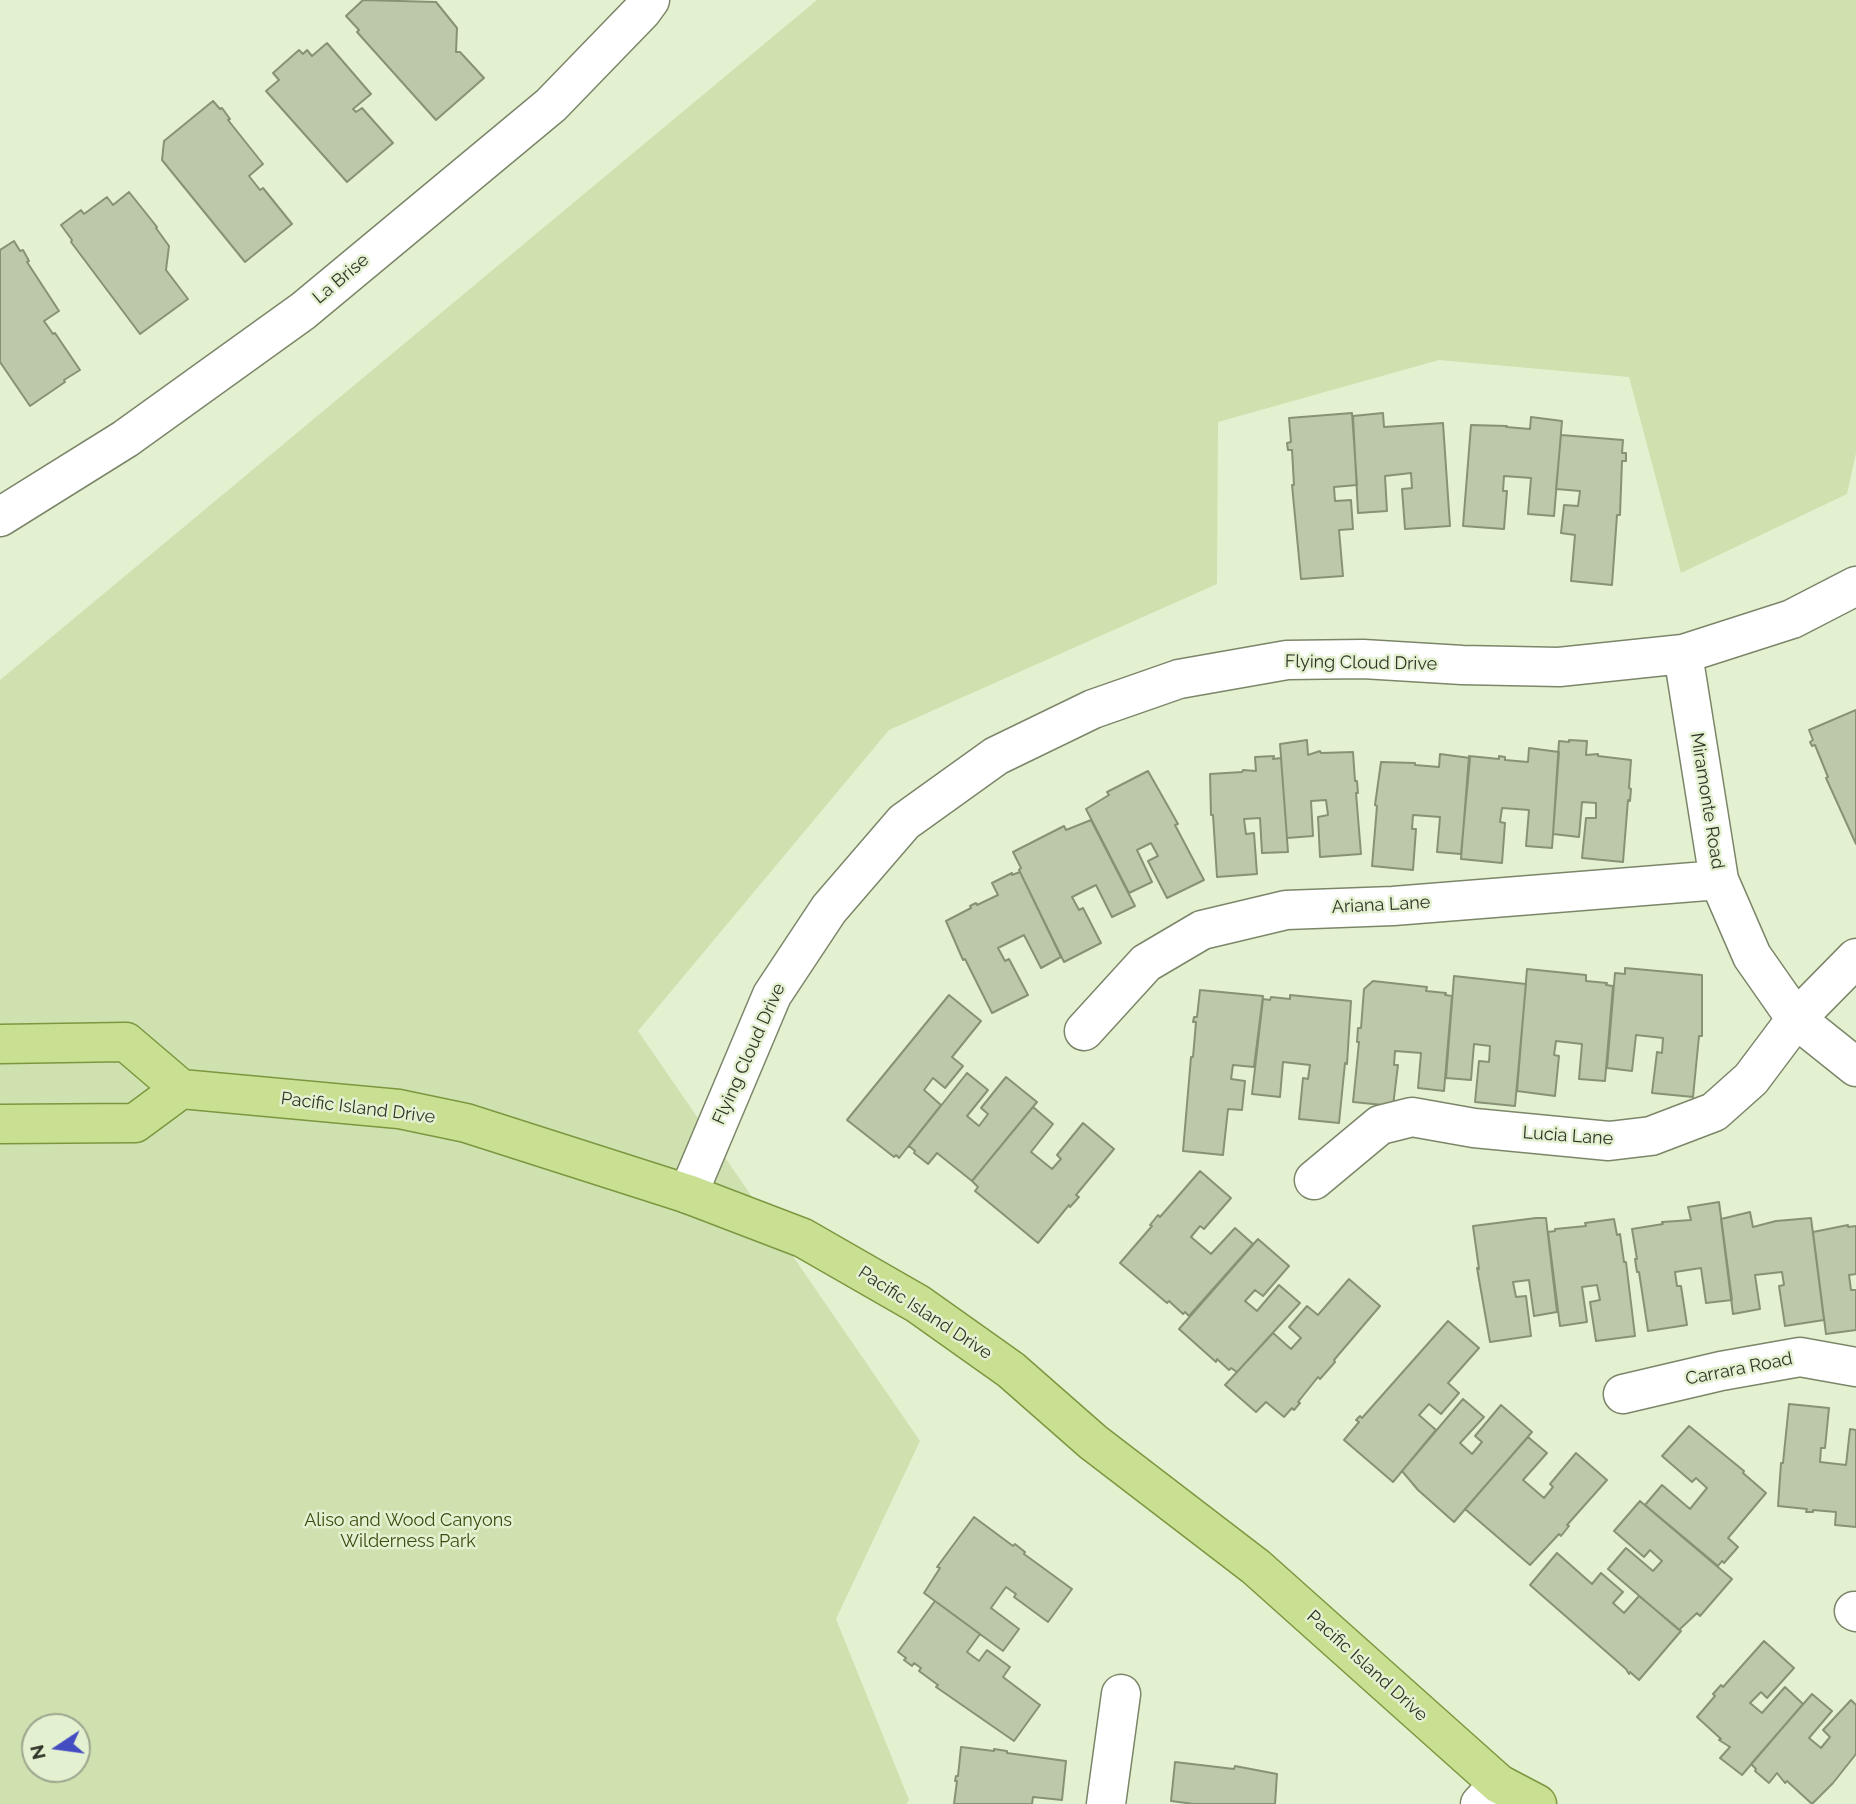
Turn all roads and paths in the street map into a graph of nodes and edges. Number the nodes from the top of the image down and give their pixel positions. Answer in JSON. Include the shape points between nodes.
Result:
{"nodes":[{"id":1,"x":650,"y":0,"type":"edge"},
{"id":2,"x":0,"y":517,"type":"edge"},
{"id":3,"x":1856,"y":586,"type":"edge"},
{"id":4,"x":1683,"y":654,"type":"junction"},
{"id":5,"x":1719,"y":880,"type":"junction"},
{"id":6,"x":1856,"y":958,"type":"edge"},
{"id":7,"x":1796,"y":1019,"type":"junction"},
{"id":8,"x":1084,"y":1031,"type":"dead end"},
{"id":9,"x":0,"y":1044,"type":"edge"},
{"id":10,"x":1856,"y":1067,"type":"edge"},
{"id":11,"x":181,"y":1089,"type":"junction"},
{"id":12,"x":0,"y":1124,"type":"edge"},
{"id":13,"x":1314,"y":1180,"type":"dead end"},
{"id":14,"x":688,"y":1194,"type":"junction"},
{"id":15,"x":1856,"y":1367,"type":"edge"},
{"id":16,"x":1623,"y":1394,"type":"dead end"},
{"id":17,"x":1121,"y":1694,"type":"dead end"},
{"id":18,"x":1489,"y":1794,"type":"edge"},
{"id":19,"x":1106,"y":1804,"type":"edge"},
{"id":20,"x":1537,"y":1804,"type":"edge"}],
"edges":[{"from":1,"to":2,"type":"street","name":"La Brise","via":[[551,105],[303,311],[125,439]]},
{"from":3,"to":4,"type":"street","name":"Flying Cloud Drive","via":[[1792,619]]},
{"from":4,"to":5,"type":"street","name":"Miramonte Road"},
{"from":4,"to":14,"type":"street","name":"Flying Cloud Drive","via":[[1559,667],[1287,660],[1179,679],[1093,709],[996,756],[904,822],[829,909],[772,995]]},
{"from":5,"to":7,"type":"street","name":"Miramonte Road","via":[[1752,956]]},
{"from":5,"to":8,"type":"street","name":"Ariana Lane","via":[[1286,910],[1202,930],[1146,963]]},
{"from":6,"to":7,"type":"street","name":"Lucia Lane"},
{"from":7,"to":10,"type":"street","name":"Miramonte Road"},
{"from":7,"to":13,"type":"street","name":"Lucia Lane","via":[[1751,1079],[1714,1112],[1651,1136],[1609,1141],[1412,1117],[1380,1125]]},
{"from":9,"to":11,"type":"main road","via":[[126,1042]]},
{"from":11,"to":12,"type":"main road","via":[[135,1123]]},
{"from":11,"to":14,"type":"main road","name":"Pacific Island Drive","via":[[399,1109],[466,1123]]},
{"from":14,"to":18,"type":"main road","name":"Pacific Island Drive","via":[[803,1238],[918,1304],[1011,1370],[1093,1442],[1256,1567]]},
{"from":15,"to":16,"type":"street","name":"Carrara Road","via":[[1800,1357]]},
{"from":17,"to":19,"type":"street"},
{"from":18,"to":20,"type":"main road","name":"Pacific Island Drive"}]}
